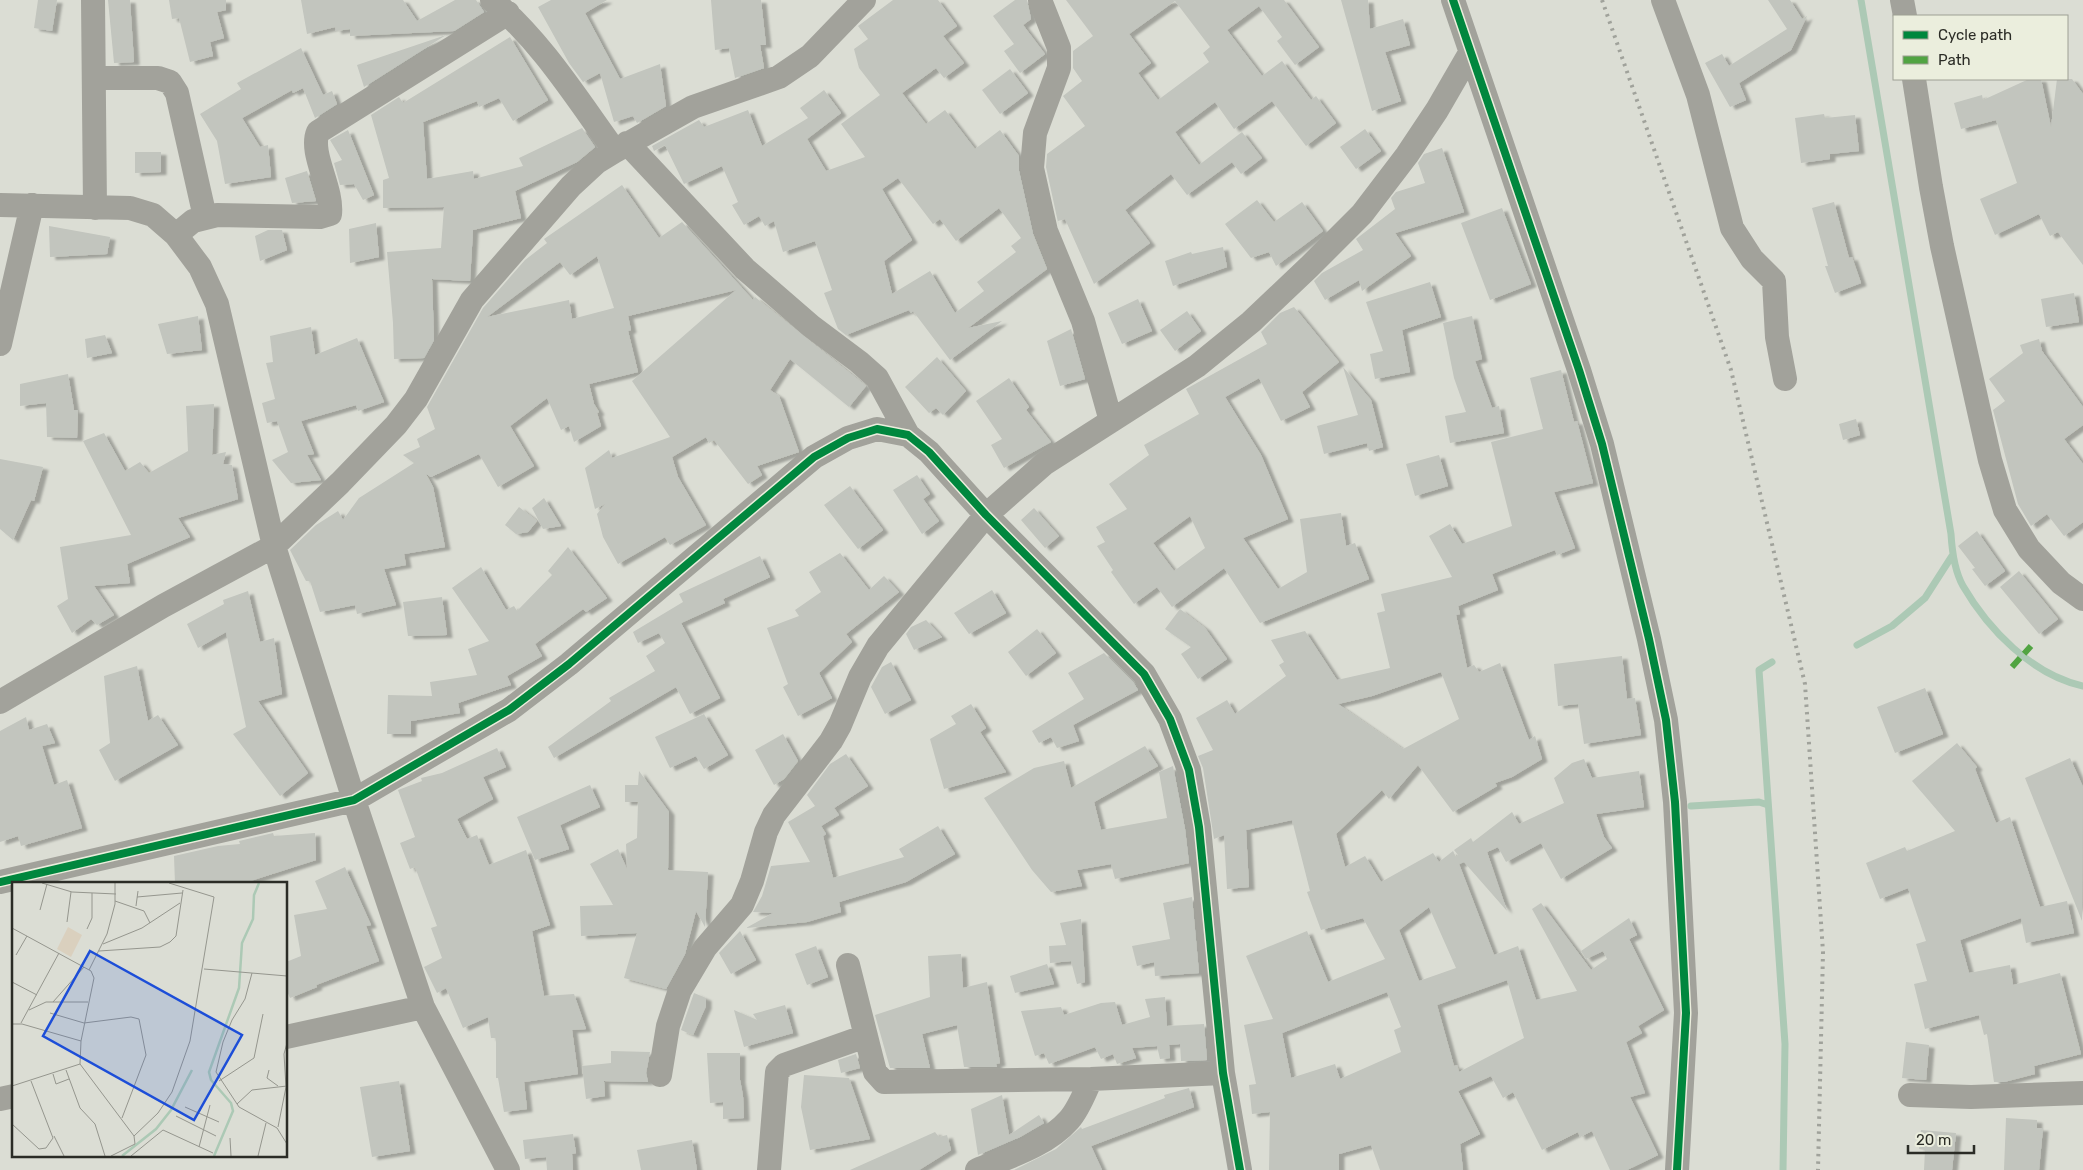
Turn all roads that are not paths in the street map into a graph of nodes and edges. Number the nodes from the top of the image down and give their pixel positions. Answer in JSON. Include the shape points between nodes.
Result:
{"nodes":[{"id":1,"x":93,"y":0,"type":"edge"},
{"id":2,"x":864,"y":0,"type":"edge"},
{"id":3,"x":1040,"y":0,"type":"edge"},
{"id":4,"x":1453,"y":0,"type":"edge"},
{"id":5,"x":1663,"y":0,"type":"edge"},
{"id":6,"x":1902,"y":0,"type":"edge"},
{"id":7,"x":500,"y":6,"type":"edge"},
{"id":8,"x":1905,"y":15,"type":"edge"},
{"id":9,"x":1470,"y":52,"type":"junction"},
{"id":10,"x":94,"y":78,"type":"junction"},
{"id":11,"x":1914,"y":80,"type":"edge"},
{"id":12,"x":621,"y":147,"type":"junction"},
{"id":13,"x":0,"y":205,"type":"edge"},
{"id":14,"x":32,"y":205,"type":"junction"},
{"id":15,"x":95,"y":208,"type":"junction"},
{"id":16,"x":206,"y":217,"type":"junction"},
{"id":17,"x":176,"y":235,"type":"junction"},
{"id":18,"x":0,"y":344,"type":"edge"},
{"id":19,"x":1785,"y":379,"type":"dead end"},
{"id":20,"x":1110,"y":421,"type":"junction"},
{"id":21,"x":908,"y":435,"type":"junction"},
{"id":22,"x":986,"y":515,"type":"junction"},
{"id":23,"x":274,"y":546,"type":"junction"},
{"id":24,"x":2083,"y":599,"type":"edge"},
{"id":25,"x":0,"y":702,"type":"edge"},
{"id":26,"x":354,"y":800,"type":"junction"},
{"id":27,"x":0,"y":882,"type":"edge"},
{"id":28,"x":848,"y":965,"type":"dead end"},
{"id":29,"x":424,"y":1007,"type":"junction"},
{"id":30,"x":866,"y":1036,"type":"junction"},
{"id":31,"x":288,"y":1037,"type":"edge"},
{"id":32,"x":1224,"y":1073,"type":"junction"},
{"id":33,"x":660,"y":1075,"type":"dead end"},
{"id":34,"x":1091,"y":1079,"type":"junction"},
{"id":35,"x":2083,"y":1093,"type":"edge"},
{"id":36,"x":1910,"y":1095,"type":"dead end"},
{"id":37,"x":508,"y":1170,"type":"edge"},
{"id":38,"x":769,"y":1170,"type":"edge"},
{"id":39,"x":977,"y":1170,"type":"edge"},
{"id":40,"x":1240,"y":1170,"type":"edge"},
{"id":41,"x":1677,"y":1170,"type":"edge"}],
"edges":[{"from":1,"to":10,"type":"street"},
{"from":2,"to":12,"type":"street","via":[[810,56],[780,77],[693,107]]},
{"from":3,"to":20,"type":"street","via":[[1059,48],[1059,68],[1034,133],[1032,168],[1046,230],[1083,321]]},
{"from":4,"to":9,"type":"street"},
{"from":5,"to":19,"type":"street","via":[[1698,95],[1732,228],[1752,259],[1774,281],[1777,337]]},
{"from":6,"to":8,"type":"street"},
{"from":7,"to":12,"type":"street"},
{"from":7,"to":16,"type":"street","via":[[318,132],[316,144],[331,202],[330,214],[320,217]]},
{"from":9,"to":20,"type":"street","via":[[1427,125],[1362,214],[1265,308],[1197,366]]},
{"from":9,"to":41,"type":"street","via":[[1602,444],[1666,720],[1675,802],[1686,1013]]},
{"from":10,"to":15,"type":"street"},
{"from":10,"to":16,"type":"street","via":[[158,78],[170,82],[177,93]]},
{"from":11,"to":24,"type":"street","via":[[1942,246],[2004,510],[2029,549],[2061,583]]},
{"from":12,"to":21,"type":"street","via":[[745,269],[876,378]]},
{"from":12,"to":23,"type":"street","via":[[571,186],[488,279],[472,300],[416,398],[396,425]]},
{"from":13,"to":14,"type":"street"},
{"from":14,"to":15,"type":"street"},
{"from":14,"to":18,"type":"street"},
{"from":15,"to":17,"type":"street","via":[[130,208],[153,215]]},
{"from":16,"to":17,"type":"street","via":[[193,221]]},
{"from":17,"to":23,"type":"street","via":[[200,267],[217,304]]},
{"from":20,"to":22,"type":"street","via":[[1044,464]]},
{"from":21,"to":22,"type":"street","via":[[930,452]]},
{"from":21,"to":26,"type":"street","via":[[877,429],[848,438],[814,457],[569,664],[509,710]]},
{"from":22,"to":32,"type":"street","via":[[1144,674],[1170,719],[1189,770],[1199,827]]},
{"from":22,"to":33,"type":"street","via":[[878,646],[831,741],[774,816],[742,904],[705,948],[680,990],[668,1026]]},
{"from":23,"to":25,"type":"street","via":[[163,606]]},
{"from":23,"to":26,"type":"street"},
{"from":26,"to":27,"type":"street"},
{"from":26,"to":29,"type":"street"},
{"from":28,"to":30,"type":"street"},
{"from":29,"to":31,"type":"street"},
{"from":29,"to":37,"type":"street"},
{"from":30,"to":34,"type":"street","via":[[875,1072],[884,1082]]},
{"from":30,"to":38,"type":"street","via":[[784,1065],[778,1072]]},
{"from":32,"to":34,"type":"street"},
{"from":32,"to":40,"type":"street"},
{"from":34,"to":39,"type":"street","via":[[1070,1118],[1055,1134]]},
{"from":35,"to":36,"type":"street","via":[[1971,1097]]}]}
